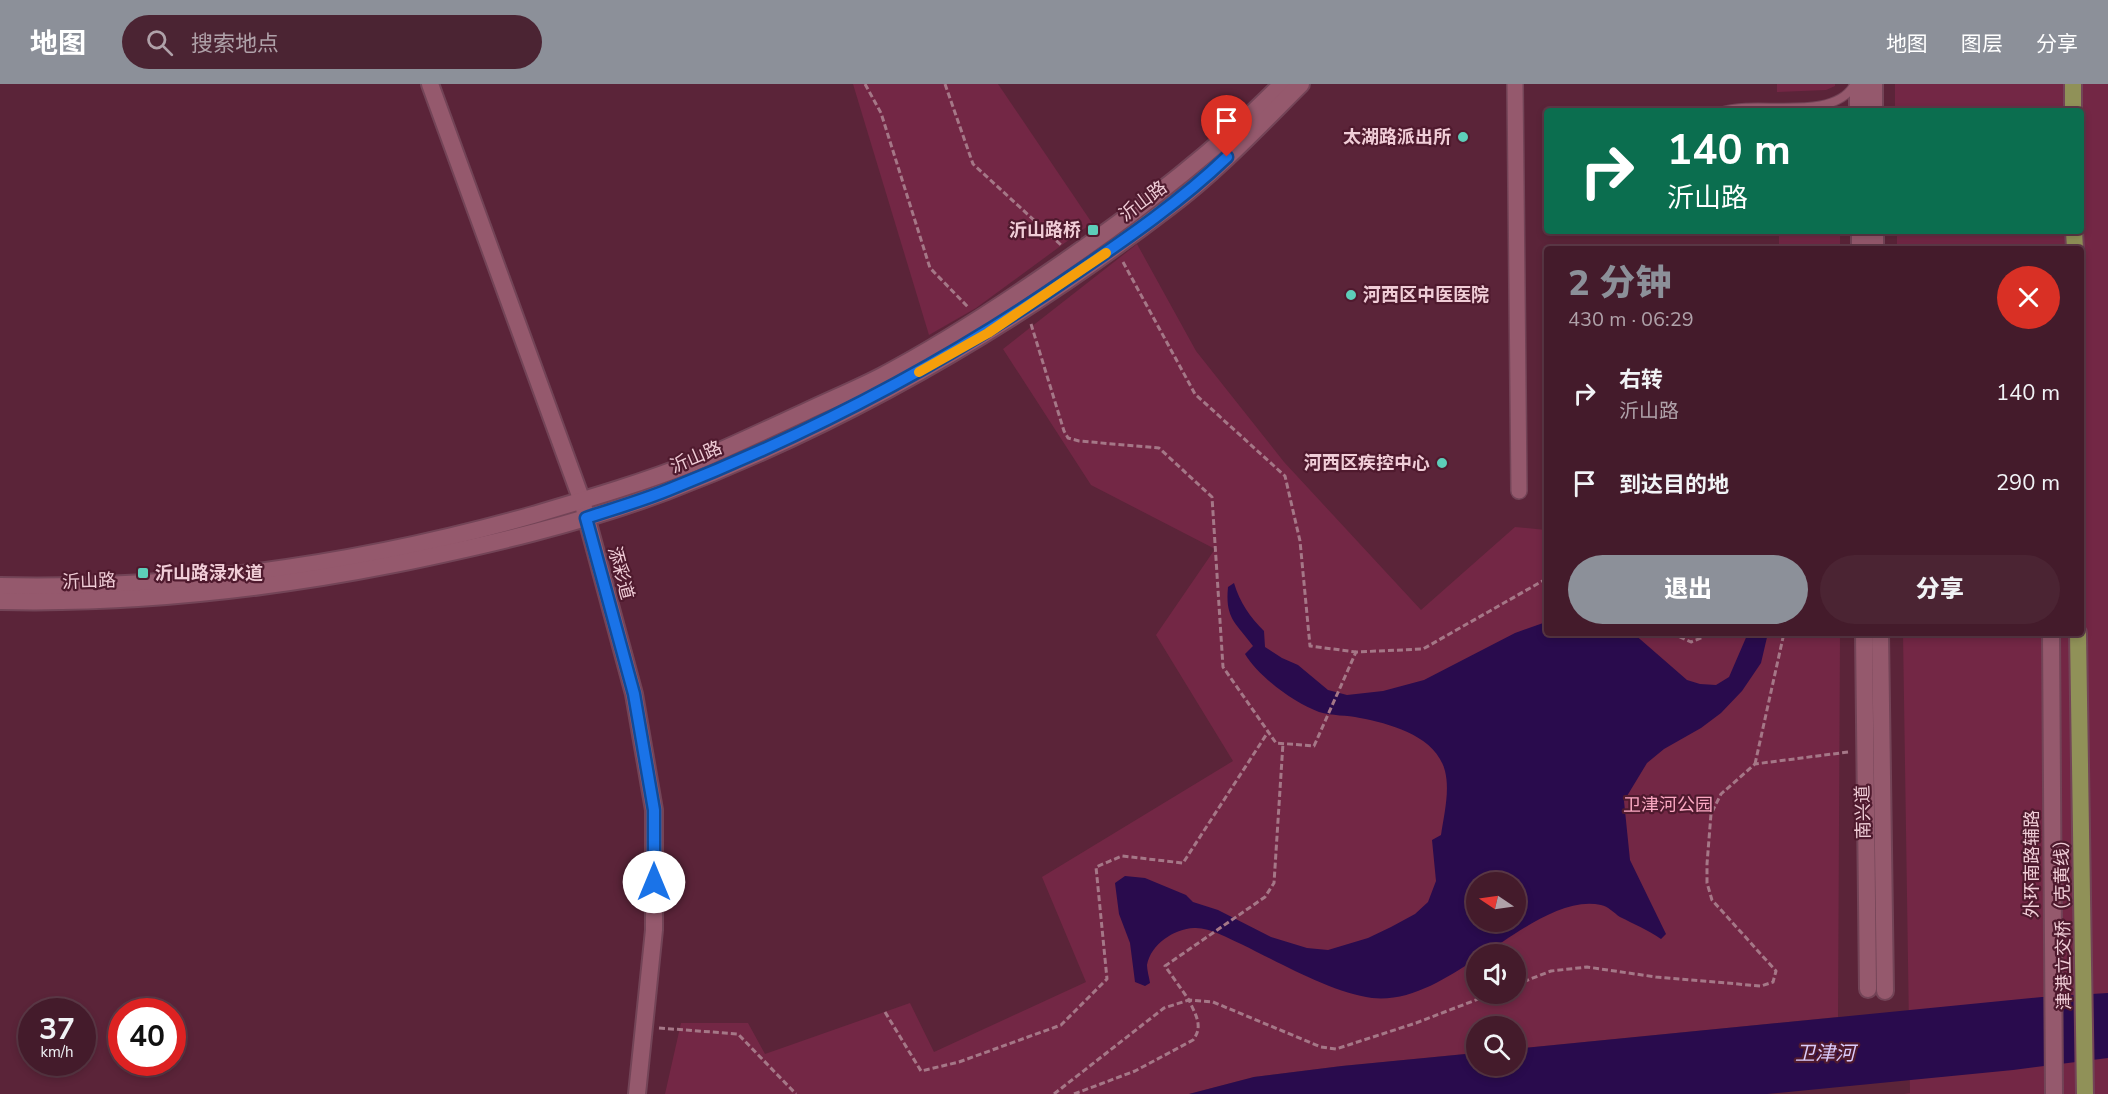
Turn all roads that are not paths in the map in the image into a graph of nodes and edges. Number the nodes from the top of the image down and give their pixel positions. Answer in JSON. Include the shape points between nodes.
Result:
{"nodes":[{"id":1,"x":430,"y":84,"type":"edge"},
{"id":2,"x":1282,"y":84,"type":"edge"},
{"id":3,"x":1301,"y":84,"type":"edge"},
{"id":4,"x":1515,"y":84,"type":"edge"},
{"id":5,"x":1856,"y":84,"type":"edge"},
{"id":6,"x":1874,"y":84,"type":"edge"},
{"id":7,"x":2073,"y":84,"type":"edge"},
{"id":8,"x":1743,"y":108,"type":"edge"},
{"id":9,"x":1858,"y":108,"type":"edge"},
{"id":10,"x":1874,"y":108,"type":"edge"},
{"id":11,"x":2073,"y":108,"type":"edge"},
{"id":12,"x":1519,"y":491,"type":"dead end"},
{"id":13,"x":582,"y":501,"type":"junction"},
{"id":14,"x":586,"y":518,"type":"junction"},
{"id":15,"x":0,"y":586,"type":"edge"},
{"id":16,"x":0,"y":601,"type":"edge"},
{"id":17,"x":1864,"y":636,"type":"edge"},
{"id":18,"x":1880,"y":636,"type":"edge"},
{"id":19,"x":2051,"y":636,"type":"edge"},
{"id":20,"x":2078,"y":636,"type":"edge"},
{"id":21,"x":1868,"y":989,"type":"dead end"},
{"id":22,"x":1885,"y":991,"type":"dead end"},
{"id":23,"x":2054,"y":1087,"type":"edge"},
{"id":24,"x":637,"y":1094,"type":"edge"},
{"id":25,"x":2085,"y":1094,"type":"edge"}],
"edges":[{"from":1,"to":13,"type":"street","name":"添彩道"},
{"from":2,"to":13,"type":"street","name":"沂山路","via":[[1197,162],[1073,256],[980,319],[881,377],[750,437],[694,462]]},
{"from":3,"to":14,"type":"street","name":"沂山路","via":[[1211,172],[1170,206],[1027,308],[928,367],[784,441],[665,491]]},
{"from":4,"to":12,"type":"street"},
{"from":5,"to":8,"type":"lane","via":[[1841,100],[1824,106]]},
{"from":5,"to":9,"type":"street"},
{"from":6,"to":10,"type":"street"},
{"from":7,"to":11,"type":"highway"},
{"from":13,"to":14,"type":"street","name":"添彩道"},
{"from":13,"to":15,"type":"street","name":"沂山路","via":[[422,543],[286,568],[125,585]]},
{"from":14,"to":16,"type":"street","name":"沂山路","via":[[439,555],[299,582],[176,597]]},
{"from":14,"to":24,"type":"street","name":"添彩道","via":[[634,694],[654,810],[654,930]]},
{"from":17,"to":21,"type":"street","name":"南兴道"},
{"from":18,"to":22,"type":"street","name":"南兴道"},
{"from":19,"to":23,"type":"street","name":"外环南路辅路"},
{"from":20,"to":25,"type":"highway","name":"津港立交桥（克黄线）"}]}
